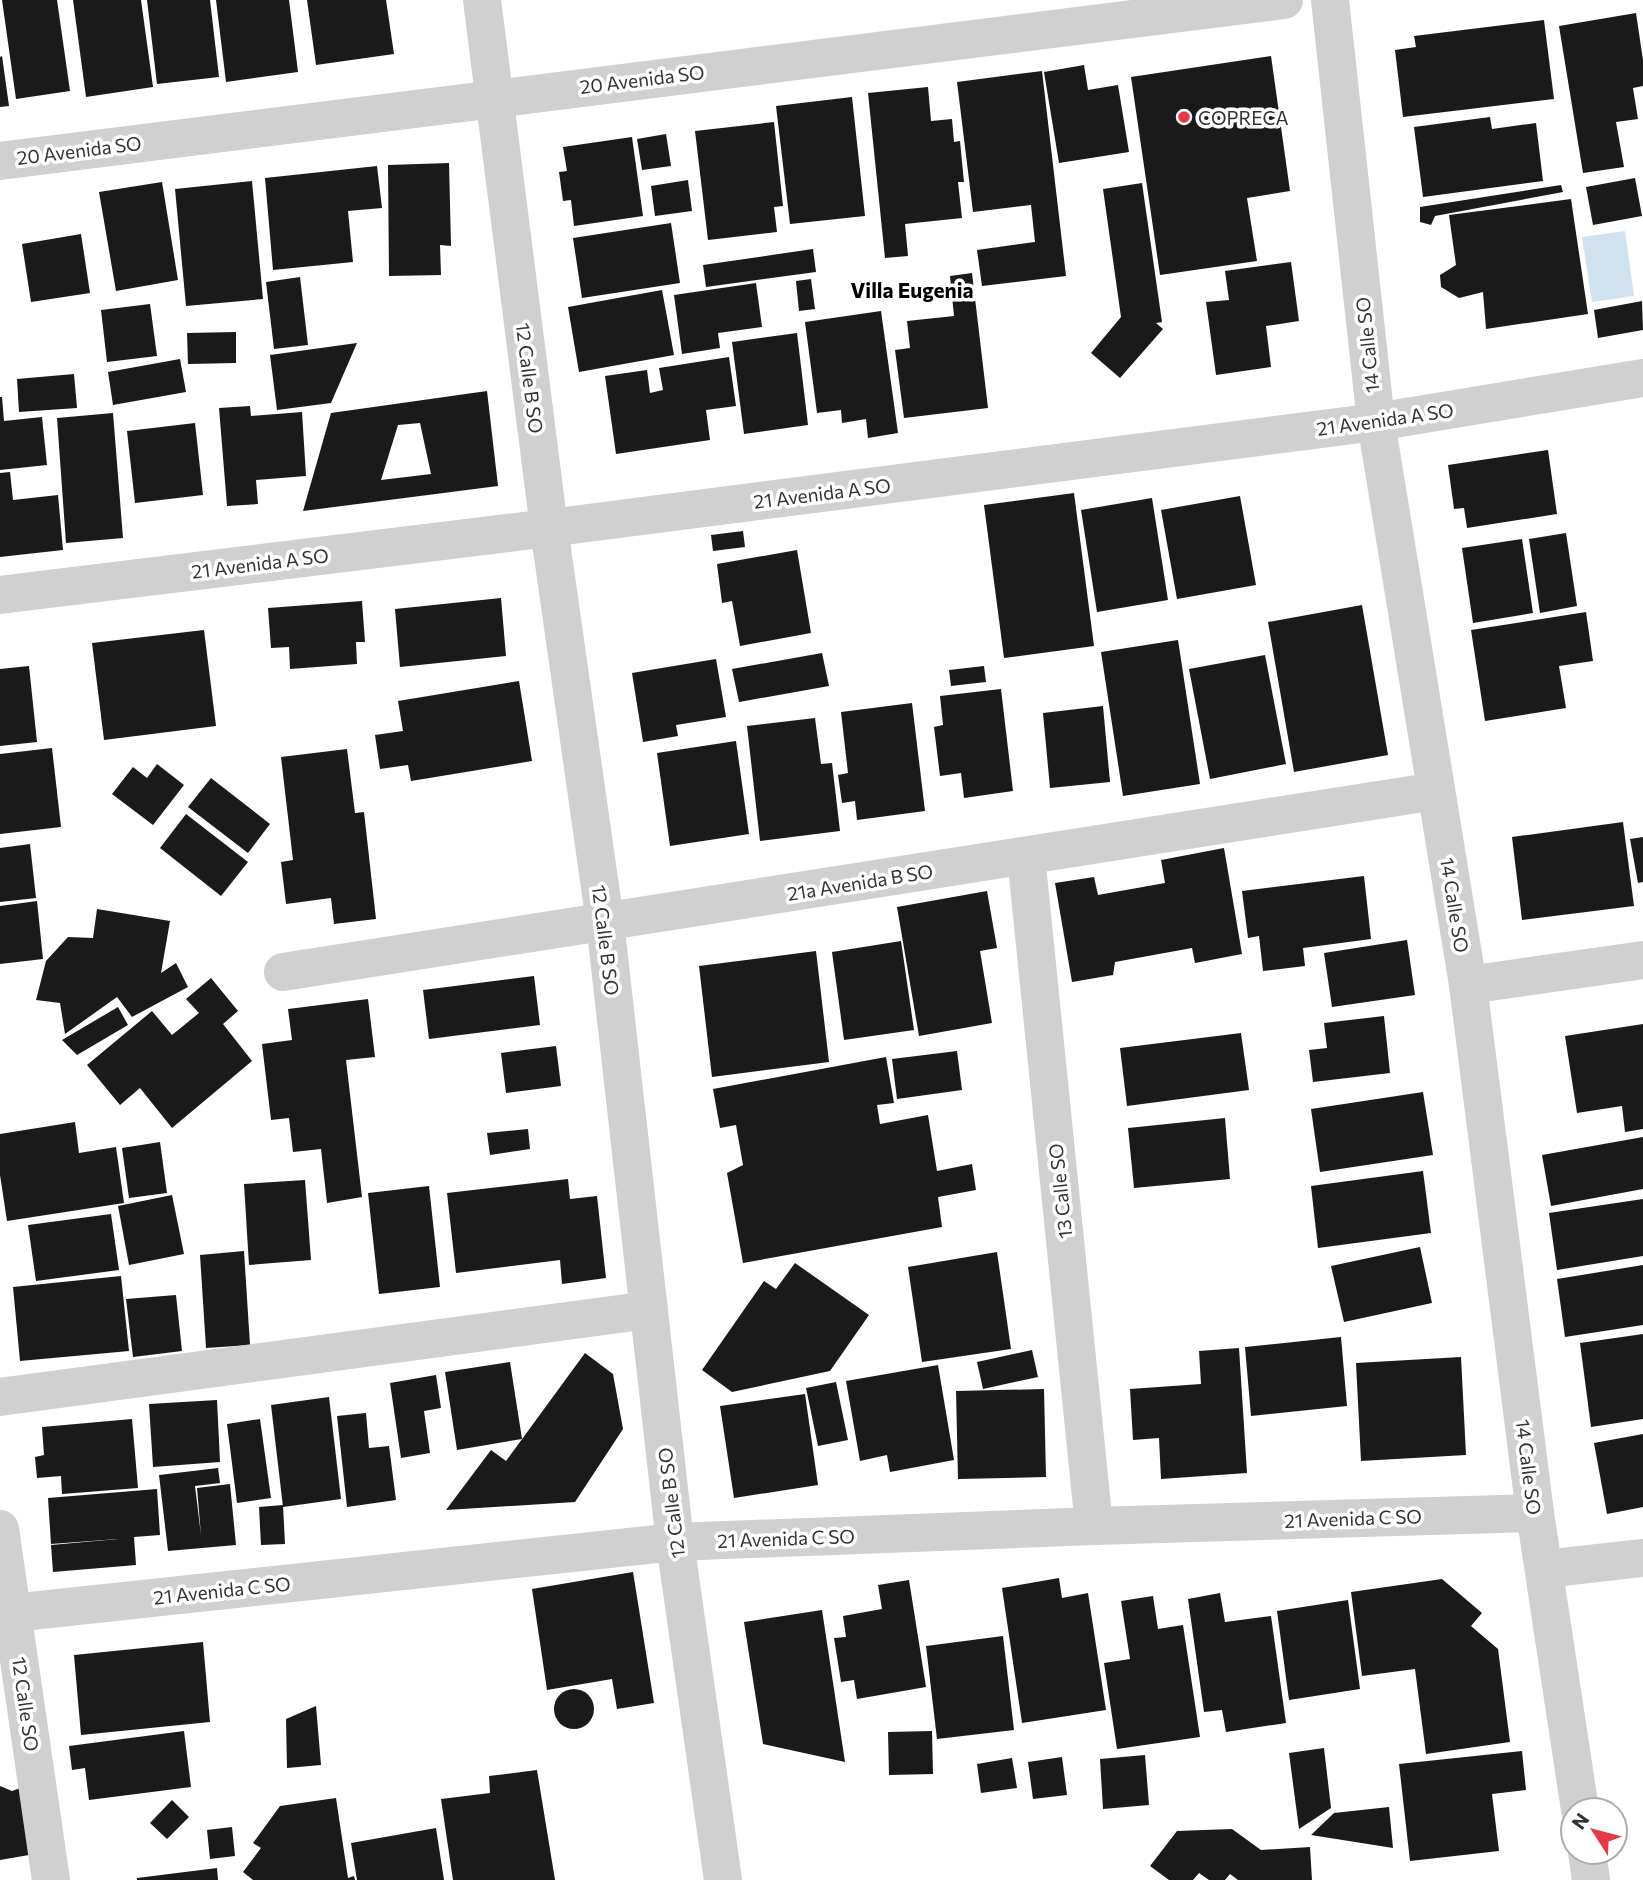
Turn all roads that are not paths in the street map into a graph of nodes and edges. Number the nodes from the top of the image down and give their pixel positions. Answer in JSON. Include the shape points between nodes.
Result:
{"nodes":[{"id":1,"x":482,"y":0,"type":"edge"},
{"id":2,"x":1284,"y":0,"type":"edge"},
{"id":3,"x":1330,"y":0,"type":"edge"},
{"id":4,"x":494,"y":97,"type":"junction"},
{"id":5,"x":0,"y":160,"type":"edge"},
{"id":6,"x":1643,"y":378,"type":"edge"},
{"id":7,"x":1376,"y":422,"type":"junction"},
{"id":8,"x":549,"y":528,"type":"junction"},
{"id":9,"x":0,"y":595,"type":"edge"},
{"id":10,"x":1436,"y":791,"type":"junction"},
{"id":11,"x":1026,"y":856,"type":"junction"},
{"id":12,"x":604,"y":922,"type":"junction"},
{"id":13,"x":1643,"y":960,"type":"edge"},
{"id":14,"x":283,"y":972,"type":"dead end"},
{"id":15,"x":1468,"y":985,"type":"junction"},
{"id":16,"x":649,"y":1310,"type":"junction"},
{"id":17,"x":0,"y":1397,"type":"edge"},
{"id":18,"x":1535,"y":1513,"type":"junction"},
{"id":19,"x":1094,"y":1526,"type":"junction"},
{"id":20,"x":0,"y":1529,"type":"edge"},
{"id":21,"x":675,"y":1542,"type":"junction"},
{"id":22,"x":1643,"y":1558,"type":"edge"},
{"id":23,"x":1544,"y":1569,"type":"junction"},
{"id":24,"x":6,"y":1611,"type":"edge"},
{"id":25,"x":1578,"y":1796,"type":"edge"},
{"id":26,"x":51,"y":1880,"type":"edge"},
{"id":27,"x":723,"y":1880,"type":"edge"}],
"edges":[{"from":1,"to":4,"type":"street","name":"12 Calle B SO"},
{"from":2,"to":4,"type":"street","name":"20 Avenida SO"},
{"from":3,"to":7,"type":"street","name":"14 Calle SO"},
{"from":4,"to":5,"type":"street","name":"20 Avenida SO"},
{"from":4,"to":8,"type":"street","name":"12 Calle B SO"},
{"from":6,"to":7,"type":"street","name":"21 Avenida A SO"},
{"from":7,"to":8,"type":"street","name":"21 Avenida A SO"},
{"from":7,"to":10,"type":"street","name":"14 Calle SO"},
{"from":8,"to":9,"type":"street","name":"21 Avenida A SO"},
{"from":8,"to":12,"type":"street","name":"12 Calle B SO"},
{"from":10,"to":11,"type":"street","name":"21a Avenida B SO"},
{"from":10,"to":15,"type":"street","name":"14 Calle SO"},
{"from":11,"to":12,"type":"street","name":"21a Avenida B SO"},
{"from":11,"to":19,"type":"street","name":"13 Calle SO"},
{"from":12,"to":14,"type":"street","name":"21a Avenida B SO"},
{"from":12,"to":16,"type":"street","name":"12 Calle B SO"},
{"from":13,"to":15,"type":"street"},
{"from":15,"to":18,"type":"street","name":"14 Calle SO"},
{"from":16,"to":17,"type":"street"},
{"from":16,"to":21,"type":"street","name":"12 Calle B SO"},
{"from":18,"to":19,"type":"street","name":"21 Avenida C SO"},
{"from":18,"to":23,"type":"street","name":"14 Calle SO"},
{"from":19,"to":21,"type":"street","name":"21 Avenida C SO"},
{"from":20,"to":24,"type":"street","name":"12 Calle SO"},
{"from":21,"to":24,"type":"street","name":"21 Avenida C SO"},
{"from":21,"to":27,"type":"street","name":"12 Calle B SO"},
{"from":22,"to":23,"type":"street"},
{"from":23,"to":25,"type":"street","name":"14 Calle SO"},
{"from":24,"to":26,"type":"street","name":"12 Calle SO"}]}
